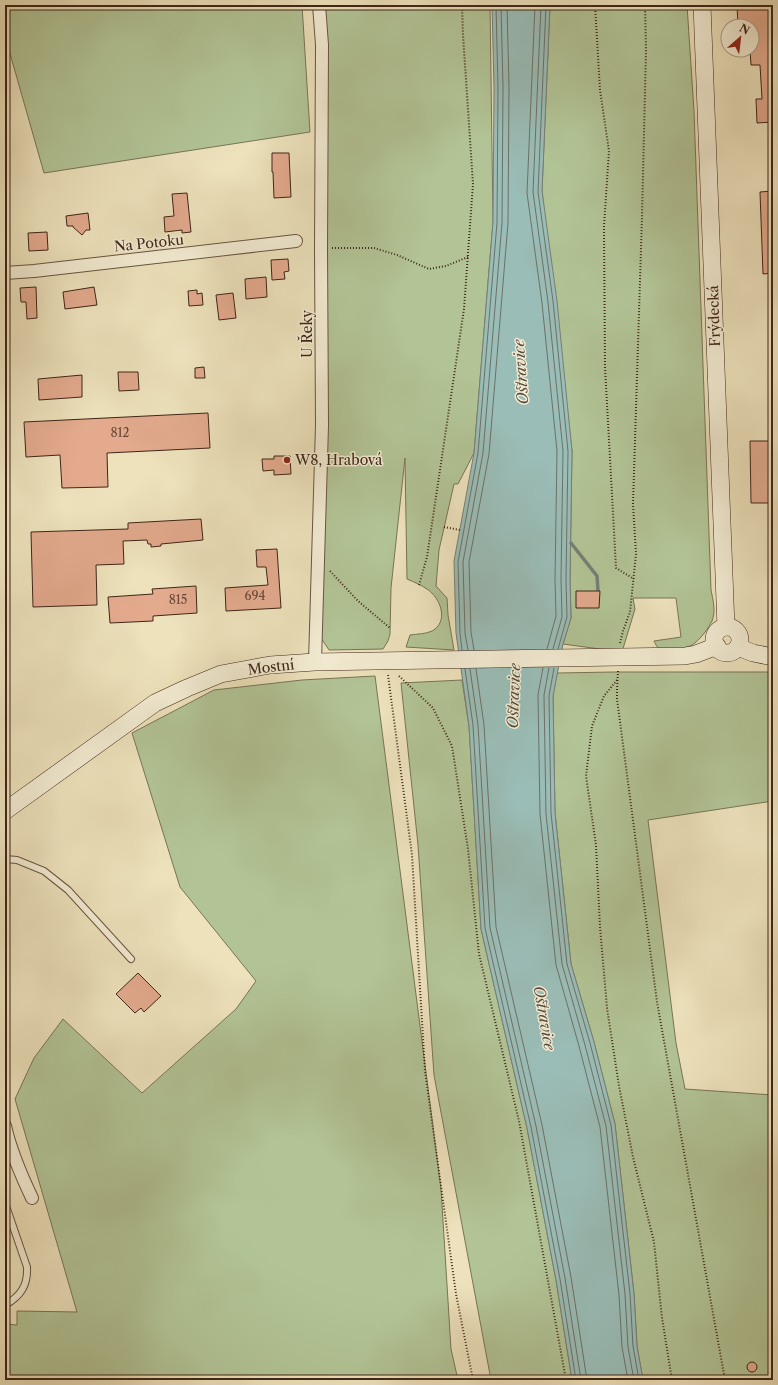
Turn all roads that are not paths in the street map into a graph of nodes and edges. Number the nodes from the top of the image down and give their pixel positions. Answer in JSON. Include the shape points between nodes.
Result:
{"nodes":[{"id":1,"x":319,"y":5,"type":"edge"},
{"id":2,"x":702,"y":5,"type":"edge"},
{"id":3,"x":296,"y":241,"type":"dead end"},
{"id":4,"x":5,"y":273,"type":"edge"},
{"id":5,"x":726,"y":627,"type":"junction"},
{"id":6,"x":717,"y":646,"type":"junction"},
{"id":7,"x":738,"y":647,"type":"junction"},
{"id":8,"x":773,"y":657,"type":"edge"},
{"id":9,"x":315,"y":662,"type":"junction"},
{"id":10,"x":5,"y":811,"type":"edge"},
{"id":11,"x":5,"y":859,"type":"edge"},
{"id":12,"x":131,"y":958,"type":"dead end"},
{"id":13,"x":5,"y":1126,"type":"edge"},
{"id":14,"x":32,"y":1198,"type":"dead end"},
{"id":15,"x":5,"y":1203,"type":"edge"},
{"id":16,"x":5,"y":1305,"type":"edge"}],
"edges":[{"from":1,"to":9,"type":"street","name":"U Řeky","via":[[322,46],[322,425]]},
{"from":2,"to":5,"type":"main road","name":"Frýdecká"},
{"from":3,"to":4,"type":"street","name":"Na Potoku"},
{"from":5,"to":6,"type":"main road","via":[[716,633]]},
{"from":5,"to":7,"type":"main road","via":[[738,633]]},
{"from":6,"to":7,"type":"main road","via":[[721,651],[727,652]]},
{"from":6,"to":9,"type":"main road","name":"Mostní","via":[[685,656],[454,660],[394,668]]},
{"from":7,"to":8,"type":"main road"},
{"from":9,"to":10,"type":"main road","name":"Mostní","via":[[270,665],[220,674],[155,703]]},
{"from":11,"to":12,"type":"lane","via":[[18,860],[44,871],[68,890]]},
{"from":13,"to":14,"type":"street","via":[[19,1172]]},
{"from":15,"to":16,"type":"lane","via":[[27,1267],[24,1287]]}]}
